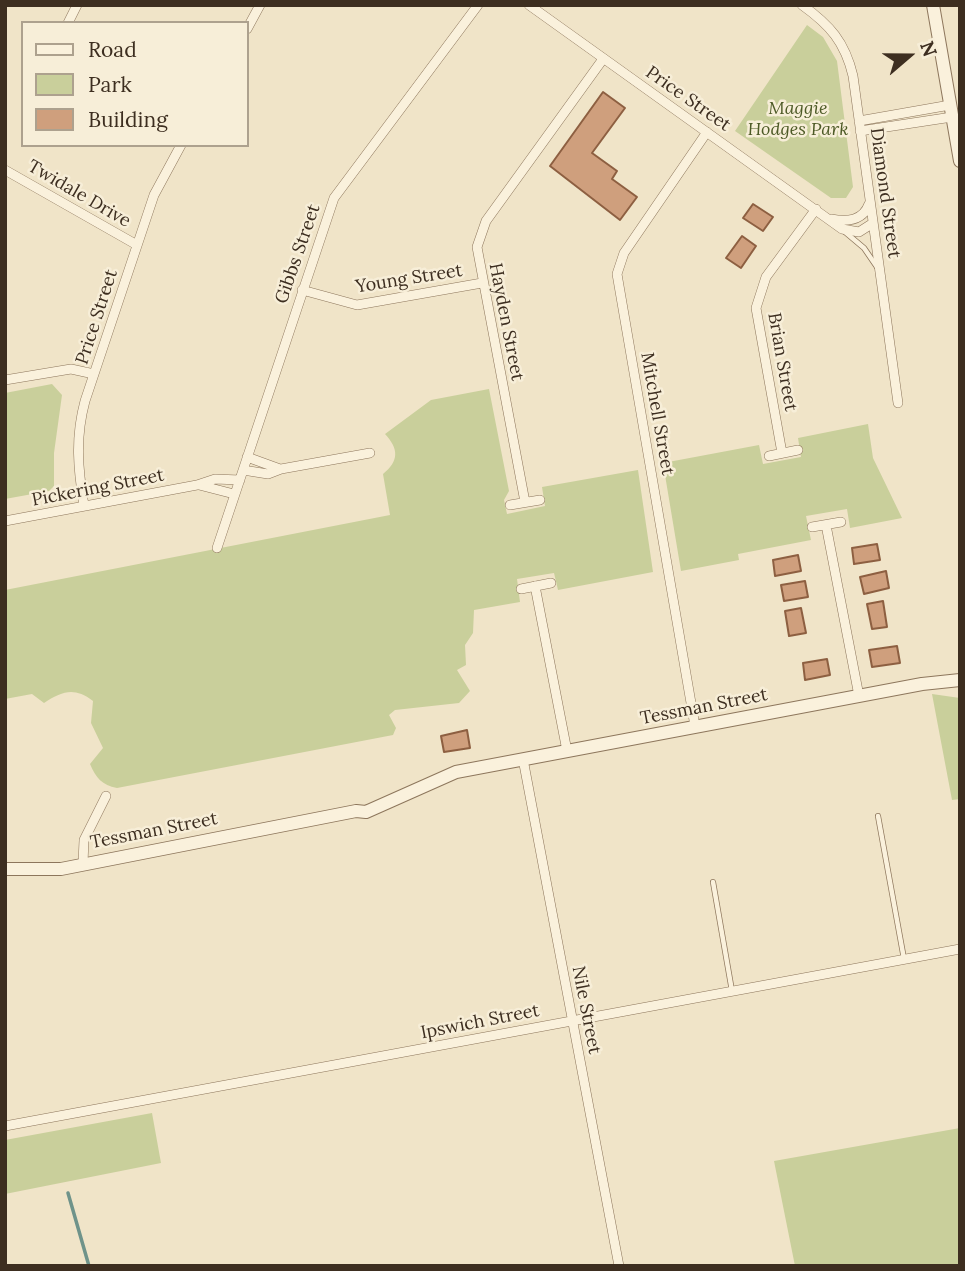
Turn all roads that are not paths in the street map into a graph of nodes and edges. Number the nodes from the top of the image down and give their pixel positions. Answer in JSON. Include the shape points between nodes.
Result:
{"nodes":[{"id":1,"x":77,"y":5,"type":"edge"},
{"id":2,"x":260,"y":5,"type":"edge"},
{"id":3,"x":478,"y":5,"type":"edge"},
{"id":4,"x":529,"y":5,"type":"edge"},
{"id":5,"x":802,"y":5,"type":"edge"},
{"id":6,"x":933,"y":5,"type":"edge"},
{"id":7,"x":69,"y":21,"type":"edge"},
{"id":8,"x":248,"y":27,"type":"edge"},
{"id":9,"x":603,"y":59,"type":"junction"},
{"id":10,"x":955,"y":110,"type":"edge"},
{"id":11,"x":859,"y":121,"type":"junction"},
{"id":12,"x":860,"y":131,"type":"junction"},
{"id":13,"x":707,"y":132,"type":"junction"},
{"id":14,"x":180,"y":147,"type":"edge"},
{"id":15,"x":960,"y":161,"type":"edge"},
{"id":16,"x":5,"y":170,"type":"edge"},
{"id":17,"x":869,"y":195,"type":"junction"},
{"id":18,"x":816,"y":209,"type":"junction"},
{"id":19,"x":862,"y":215,"type":"junction"},
{"id":20,"x":828,"y":218,"type":"junction"},
{"id":21,"x":873,"y":223,"type":"junction"},
{"id":22,"x":838,"y":226,"type":"junction"},
{"id":23,"x":137,"y":245,"type":"junction"},
{"id":24,"x":880,"y":274,"type":"junction"},
{"id":25,"x":482,"y":283,"type":"junction"},
{"id":26,"x":302,"y":290,"type":"junction"},
{"id":27,"x":94,"y":374,"type":"junction"},
{"id":28,"x":5,"y":380,"type":"edge"},
{"id":29,"x":898,"y":403,"type":"dead end"},
{"id":30,"x":798,"y":450,"type":"dead end"},
{"id":31,"x":370,"y":453,"type":"dead end"},
{"id":32,"x":782,"y":453,"type":"junction"},
{"id":33,"x":769,"y":456,"type":"dead end"},
{"id":34,"x":247,"y":457,"type":"junction"},
{"id":35,"x":282,"y":468,"type":"junction"},
{"id":36,"x":243,"y":470,"type":"junction"},
{"id":37,"x":240,"y":480,"type":"junction"},
{"id":38,"x":197,"y":485,"type":"junction"},
{"id":39,"x":234,"y":494,"type":"junction"},
{"id":40,"x":540,"y":500,"type":"dead end"},
{"id":41,"x":524,"y":502,"type":"junction"},
{"id":42,"x":510,"y":505,"type":"dead end"},
{"id":43,"x":84,"y":506,"type":"junction"},
{"id":44,"x":5,"y":521,"type":"edge"},
{"id":45,"x":841,"y":522,"type":"dead end"},
{"id":46,"x":826,"y":525,"type":"junction"},
{"id":47,"x":812,"y":527,"type":"dead end"},
{"id":48,"x":217,"y":548,"type":"dead end"},
{"id":49,"x":551,"y":583,"type":"dead end"},
{"id":50,"x":535,"y":586,"type":"junction"},
{"id":51,"x":521,"y":589,"type":"dead end"},
{"id":52,"x":960,"y":680,"type":"edge"},
{"id":53,"x":859,"y":696,"type":"junction"},
{"id":54,"x":695,"y":726,"type":"junction"},
{"id":55,"x":567,"y":751,"type":"junction"},
{"id":56,"x":523,"y":760,"type":"junction"},
{"id":57,"x":106,"y":796,"type":"dead end"},
{"id":58,"x":878,"y":816,"type":"dead end"},
{"id":59,"x":5,"y":862,"type":"edge"},
{"id":60,"x":83,"y":863,"type":"junction"},
{"id":61,"x":5,"y":869,"type":"edge"},
{"id":62,"x":713,"y":882,"type":"dead end"},
{"id":63,"x":960,"y":949,"type":"edge"},
{"id":64,"x":904,"y":960,"type":"junction"},
{"id":65,"x":732,"y":992,"type":"junction"},
{"id":66,"x":572,"y":1021,"type":"junction"},
{"id":67,"x":5,"y":1126,"type":"edge"},
{"id":68,"x":619,"y":1266,"type":"edge"}],
"edges":[{"from":1,"to":7,"type":"street"},
{"from":2,"to":8,"type":"street"},
{"from":3,"to":26,"type":"street","name":"Gibbs Street","via":[[334,198]]},
{"from":4,"to":9,"type":"street","name":"Price Street"},
{"from":5,"to":11,"type":"street","name":"Diamond Street","via":[[834,31],[845,48]]},
{"from":6,"to":10,"type":"street"},
{"from":9,"to":13,"type":"street","name":"Price Street"},
{"from":9,"to":25,"type":"street","name":"Hayden Street","via":[[486,220],[477,247]]},
{"from":10,"to":11,"type":"street"},
{"from":10,"to":12,"type":"street"},
{"from":10,"to":15,"type":"street"},
{"from":11,"to":12,"type":"street","name":"Diamond Street"},
{"from":12,"to":17,"type":"street","name":"Diamond Street"},
{"from":13,"to":18,"type":"street","name":"Price Street"},
{"from":13,"to":54,"type":"street","name":"Mitchell Street","via":[[624,253],[617,274]]},
{"from":14,"to":23,"type":"street","name":"Price Street","via":[[154,195]]},
{"from":16,"to":23,"type":"street","name":"Twidale Drive"},
{"from":17,"to":19,"type":"street"},
{"from":17,"to":21,"type":"street","name":"Diamond Street"},
{"from":18,"to":20,"type":"street","name":"Price Street"},
{"from":18,"to":32,"type":"street","name":"Brian Street","via":[[766,277],[756,308]]},
{"from":19,"to":20,"type":"street","via":[[849,220]]},
{"from":19,"to":21,"type":"street"},
{"from":20,"to":22,"type":"street","name":"Price Street"},
{"from":21,"to":22,"type":"street","via":[[857,232]]},
{"from":21,"to":24,"type":"street","name":"Diamond Street"},
{"from":22,"to":24,"type":"lane","via":[[867,252]]},
{"from":23,"to":27,"type":"street","name":"Price Street"},
{"from":24,"to":29,"type":"street","name":"Diamond Street"},
{"from":25,"to":26,"type":"street","name":"Young Street","via":[[357,305]]},
{"from":25,"to":41,"type":"street","name":"Hayden Street"},
{"from":26,"to":34,"type":"street","name":"Gibbs Street"},
{"from":27,"to":28,"type":"street","via":[[71,369]]},
{"from":27,"to":43,"type":"street","name":"Price Street","via":[[78,429]]},
{"from":30,"to":32,"type":"street"},
{"from":31,"to":35,"type":"street"},
{"from":32,"to":33,"type":"street"},
{"from":34,"to":35,"type":"street"},
{"from":34,"to":36,"type":"street","name":"Gibbs Street"},
{"from":35,"to":36,"type":"street","via":[[265,474]]},
{"from":36,"to":37,"type":"street","name":"Gibbs Street"},
{"from":37,"to":38,"type":"street","name":"Pickering Street","via":[[215,479]]},
{"from":37,"to":39,"type":"street","name":"Gibbs Street"},
{"from":38,"to":39,"type":"street","name":"Pickering Street"},
{"from":38,"to":43,"type":"street","name":"Pickering Street"},
{"from":39,"to":48,"type":"street","name":"Gibbs Street"},
{"from":40,"to":41,"type":"street"},
{"from":41,"to":42,"type":"street"},
{"from":43,"to":44,"type":"street","name":"Pickering Street"},
{"from":45,"to":46,"type":"street"},
{"from":46,"to":47,"type":"street"},
{"from":46,"to":53,"type":"street"},
{"from":49,"to":50,"type":"street"},
{"from":50,"to":51,"type":"street"},
{"from":50,"to":55,"type":"street"},
{"from":52,"to":53,"type":"street","name":"Tessman Street"},
{"from":53,"to":54,"type":"street","name":"Tessman Street"},
{"from":54,"to":55,"type":"street","name":"Tessman Street"},
{"from":55,"to":56,"type":"street","name":"Tessman Street"},
{"from":56,"to":60,"type":"street","name":"Tessman Street","via":[[456,772],[366,812]]},
{"from":56,"to":66,"type":"street","name":"Nile Street"},
{"from":57,"to":60,"type":"street","via":[[83,840]]},
{"from":58,"to":64,"type":"lane"},
{"from":59,"to":60,"type":"street","name":"Tessman Street"},
{"from":60,"to":61,"type":"street","name":"Tessman Street","via":[[52,870]]},
{"from":62,"to":65,"type":"lane"},
{"from":63,"to":64,"type":"street","name":"Ipswich Street"},
{"from":64,"to":65,"type":"street","name":"Ipswich Street"},
{"from":65,"to":66,"type":"street","name":"Ipswich Street"},
{"from":66,"to":67,"type":"street","name":"Ipswich Street"},
{"from":66,"to":68,"type":"street","name":"Nile Street"}]}
